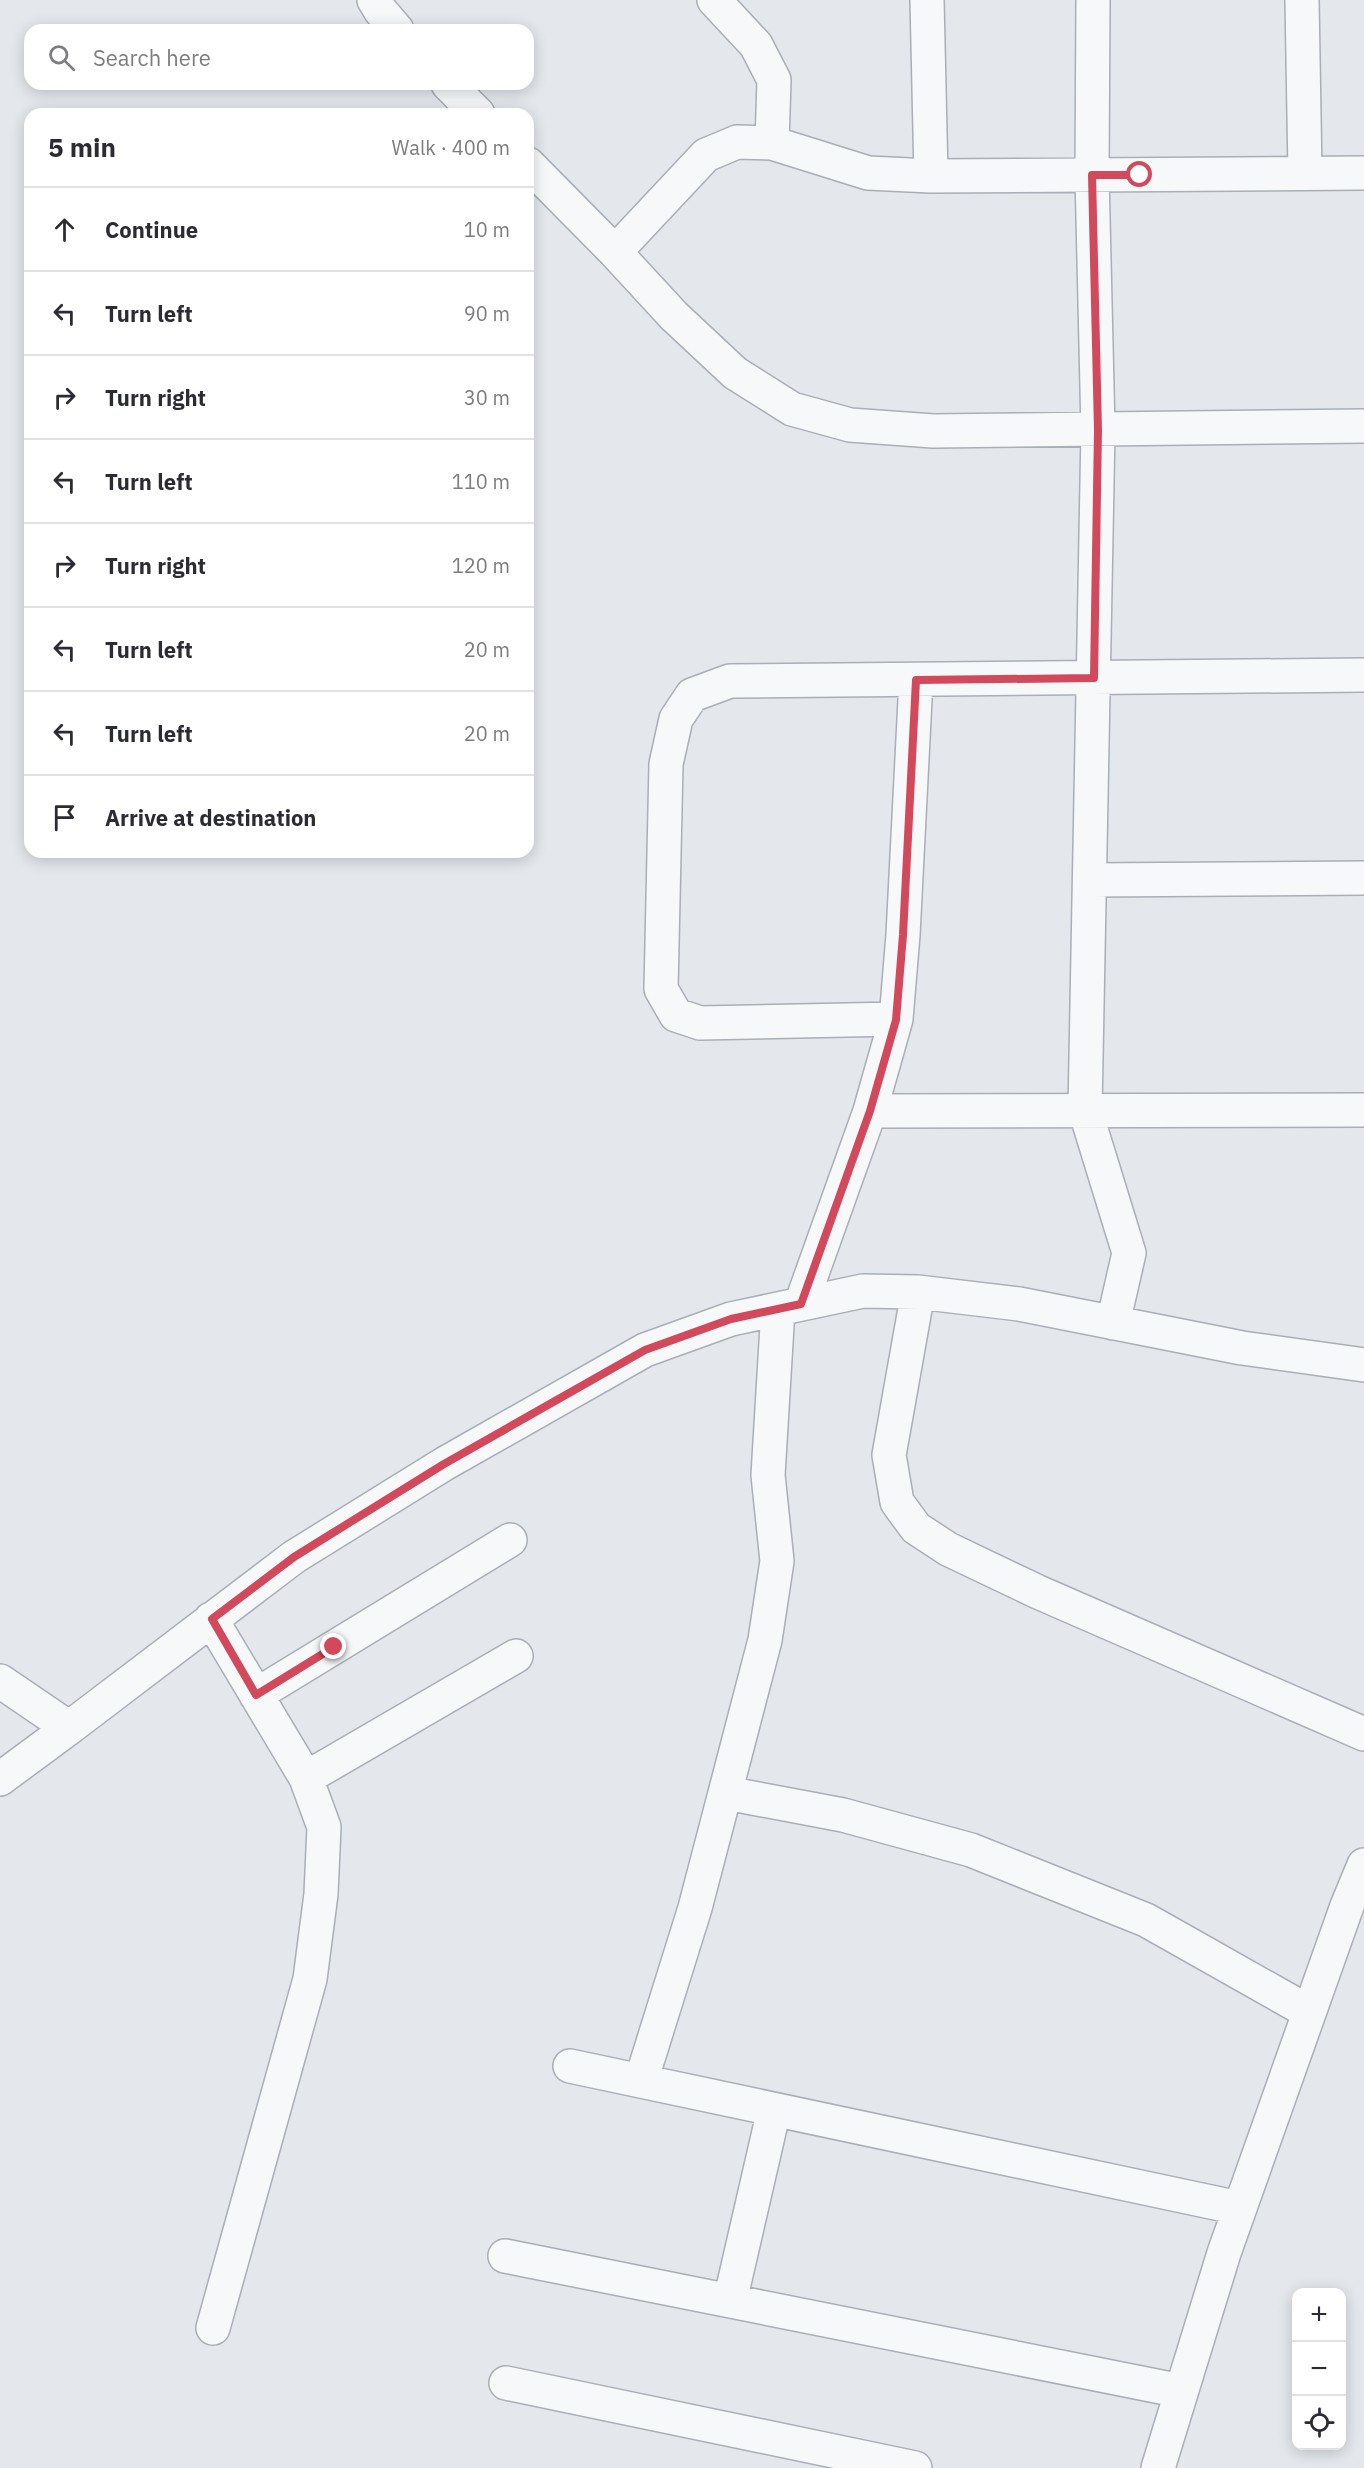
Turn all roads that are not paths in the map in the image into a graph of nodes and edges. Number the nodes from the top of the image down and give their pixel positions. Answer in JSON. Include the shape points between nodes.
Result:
{"nodes":[{"id":1,"x":374,"y":0,"type":"edge"},
{"id":2,"x":714,"y":0,"type":"edge"},
{"id":3,"x":927,"y":0,"type":"edge"},
{"id":4,"x":1093,"y":0,"type":"edge"},
{"id":5,"x":1302,"y":0,"type":"edge"},
{"id":6,"x":393,"y":24,"type":"edge"},
{"id":7,"x":454,"y":90,"type":"edge"},
{"id":8,"x":472,"y":108,"type":"edge"},
{"id":9,"x":772,"y":143,"type":"junction"},
{"id":10,"x":534,"y":170,"type":"edge"},
{"id":11,"x":1305,"y":173,"type":"junction"},
{"id":12,"x":1364,"y":173,"type":"edge"},
{"id":13,"x":1092,"y":175,"type":"junction"},
{"id":14,"x":931,"y":176,"type":"junction"},
{"id":15,"x":615,"y":252,"type":"junction"},
{"id":16,"x":1364,"y":426,"type":"edge"},
{"id":17,"x":1098,"y":430,"type":"junction"},
{"id":18,"x":1364,"y":675,"type":"edge"},
{"id":19,"x":1094,"y":678,"type":"junction"},
{"id":20,"x":916,"y":680,"type":"junction"},
{"id":21,"x":1364,"y":878,"type":"edge"},
{"id":22,"x":1090,"y":880,"type":"junction"},
{"id":23,"x":896,"y":1020,"type":"junction"},
{"id":24,"x":1085,"y":1110,"type":"junction"},
{"id":25,"x":1364,"y":1110,"type":"edge"},
{"id":26,"x":870,"y":1111,"type":"junction"},
{"id":27,"x":918,"y":1292,"type":"junction"},
{"id":28,"x":789,"y":1307,"type":"junction"},
{"id":29,"x":1113,"y":1323,"type":"junction"},
{"id":30,"x":1364,"y":1365,"type":"edge"},
{"id":31,"x":510,"y":1540,"type":"dead end"},
{"id":32,"x":212,"y":1619,"type":"junction"},
{"id":33,"x":516,"y":1656,"type":"dead end"},
{"id":34,"x":0,"y":1682,"type":"edge"},
{"id":35,"x":256,"y":1695,"type":"junction"},
{"id":36,"x":69,"y":1728,"type":"junction"},
{"id":37,"x":1364,"y":1734,"type":"edge"},
{"id":38,"x":306,"y":1778,"type":"junction"},
{"id":39,"x":0,"y":1779,"type":"edge"},
{"id":40,"x":726,"y":1793,"type":"junction"},
{"id":41,"x":1364,"y":1865,"type":"edge"},
{"id":42,"x":1309,"y":2012,"type":"junction"},
{"id":43,"x":570,"y":2066,"type":"dead end"},
{"id":44,"x":641,"y":2081,"type":"junction"},
{"id":45,"x":774,"y":2110,"type":"junction"},
{"id":46,"x":1239,"y":2208,"type":"junction"},
{"id":47,"x":505,"y":2256,"type":"dead end"},
{"id":48,"x":730,"y":2301,"type":"junction"},
{"id":49,"x":213,"y":2328,"type":"dead end"},
{"id":50,"x":506,"y":2383,"type":"dead end"},
{"id":51,"x":1181,"y":2391,"type":"junction"},
{"id":52,"x":915,"y":2468,"type":"edge"},
{"id":53,"x":1158,"y":2468,"type":"edge"}],
"edges":[{"from":1,"to":6,"type":"street"},
{"from":2,"to":9,"type":"street","via":[[756,45],[774,80]]},
{"from":3,"to":14,"type":"street"},
{"from":4,"to":13,"type":"street"},
{"from":5,"to":11,"type":"street"},
{"from":7,"to":8,"type":"street"},
{"from":9,"to":14,"type":"street","via":[[868,173]]},
{"from":9,"to":15,"type":"street","via":[[737,142],[706,155]]},
{"from":10,"to":15,"type":"street"},
{"from":11,"to":12,"type":"street"},
{"from":11,"to":13,"type":"street"},
{"from":13,"to":14,"type":"street"},
{"from":13,"to":17,"type":"street"},
{"from":15,"to":17,"type":"street","via":[[674,316],[735,373],[792,409],[850,425],[933,431]]},
{"from":16,"to":17,"type":"street"},
{"from":17,"to":19,"type":"street"},
{"from":18,"to":19,"type":"street"},
{"from":19,"to":20,"type":"street"},
{"from":19,"to":22,"type":"street"},
{"from":20,"to":23,"type":"street"},
{"from":20,"to":23,"type":"street","via":[[730,681],[692,695],[676,719],[666,764],[661,989],[676,1015],[700,1023]]},
{"from":21,"to":22,"type":"street"},
{"from":22,"to":24,"type":"street"},
{"from":23,"to":26,"type":"street"},
{"from":24,"to":25,"type":"street"},
{"from":24,"to":26,"type":"street"},
{"from":24,"to":29,"type":"street","via":[[1129,1253]]},
{"from":26,"to":28,"type":"street"},
{"from":27,"to":28,"type":"street","via":[[864,1291]]},
{"from":27,"to":29,"type":"street","via":[[1019,1304]]},
{"from":27,"to":37,"type":"street","via":[[888,1455],[897,1502],[916,1528],[948,1550],[1036,1591]]},
{"from":28,"to":32,"type":"street","via":[[731,1319],[645,1350],[384,1501],[294,1557]]},
{"from":28,"to":40,"type":"street","via":[[768,1475],[777,1561],[765,1640]]},
{"from":29,"to":30,"type":"street","via":[[1242,1348]]},
{"from":31,"to":35,"type":"street"},
{"from":32,"to":35,"type":"street"},
{"from":32,"to":36,"type":"street"},
{"from":33,"to":38,"type":"street"},
{"from":34,"to":36,"type":"street"},
{"from":35,"to":38,"type":"street"},
{"from":36,"to":39,"type":"street"},
{"from":38,"to":49,"type":"street","via":[[324,1827],[321,1894],[310,1979]]},
{"from":40,"to":42,"type":"street","via":[[843,1815],[971,1850],[1146,1920]]},
{"from":40,"to":44,"type":"street","via":[[696,1908]]},
{"from":41,"to":42,"type":"street"},
{"from":42,"to":46,"type":"street"},
{"from":43,"to":44,"type":"street"},
{"from":44,"to":45,"type":"street"},
{"from":45,"to":46,"type":"street"},
{"from":45,"to":48,"type":"street"},
{"from":46,"to":51,"type":"street"},
{"from":47,"to":48,"type":"street"},
{"from":48,"to":51,"type":"street"},
{"from":50,"to":52,"type":"street"},
{"from":51,"to":53,"type":"street"}]}
